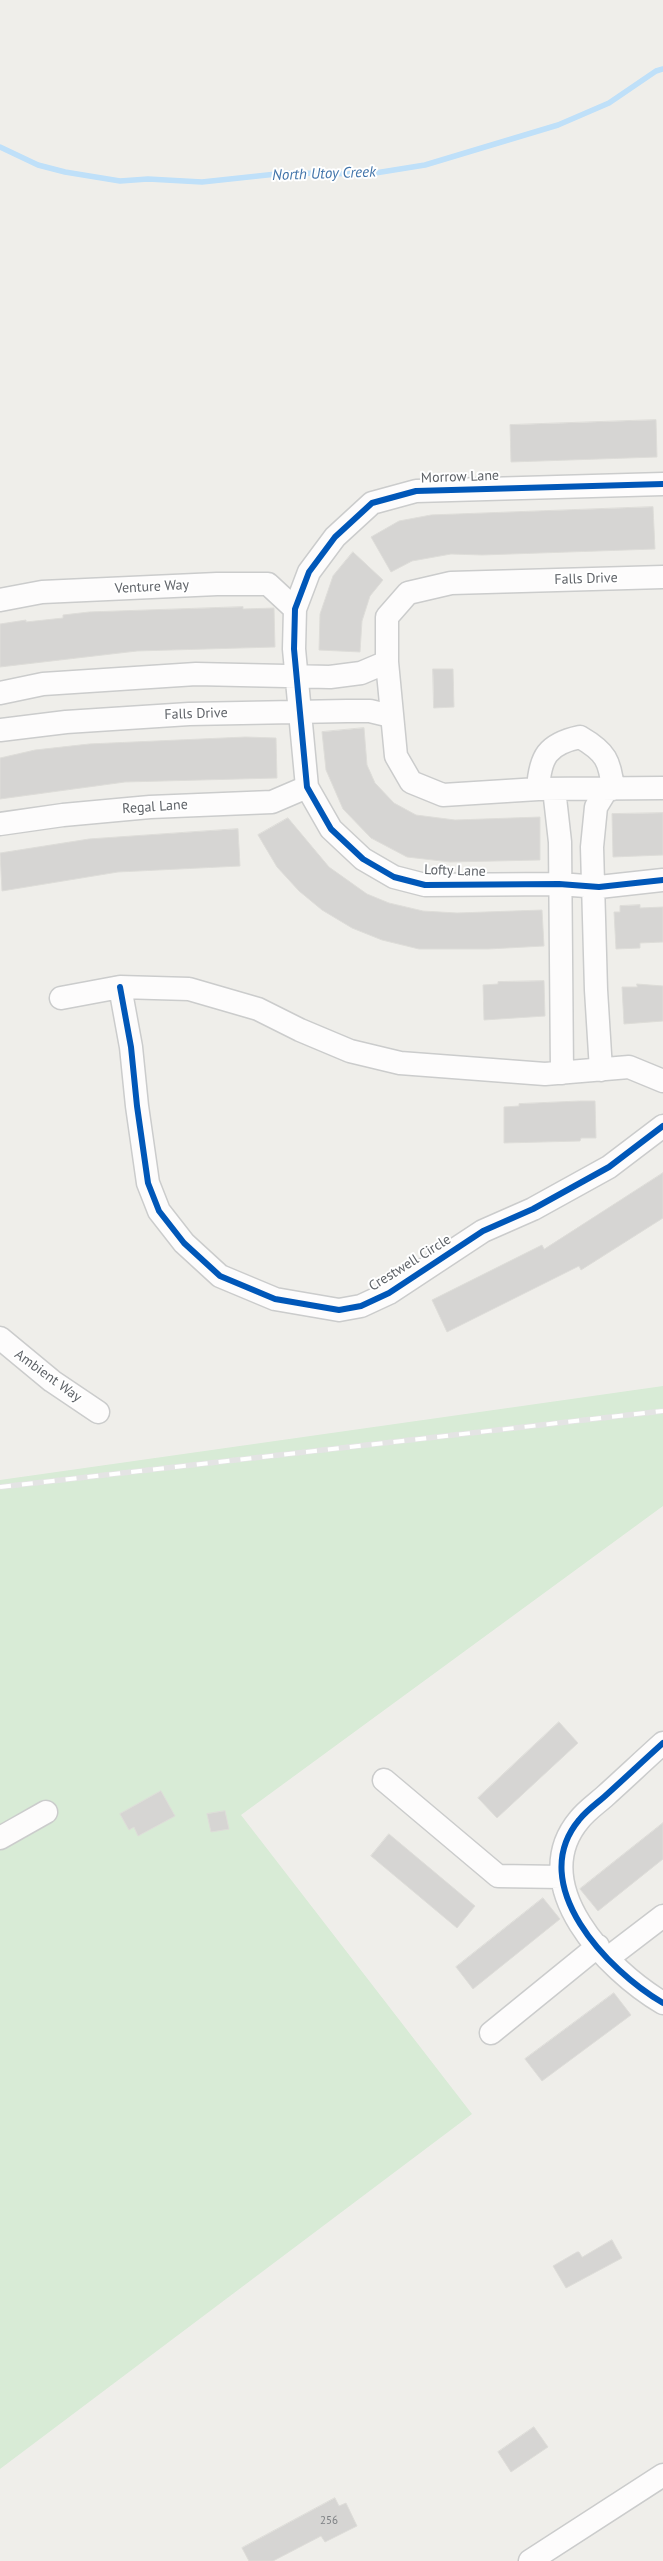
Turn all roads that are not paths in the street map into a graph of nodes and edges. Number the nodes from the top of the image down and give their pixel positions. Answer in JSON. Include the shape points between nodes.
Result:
{"nodes":[{"id":1,"x":663,"y":484,"type":"edge"},
{"id":2,"x":663,"y":577,"type":"edge"},
{"id":3,"x":0,"y":600,"type":"edge"},
{"id":4,"x":295,"y":609,"type":"junction"},
{"id":5,"x":387,"y":662,"type":"junction"},
{"id":6,"x":295,"y":678,"type":"junction"},
{"id":7,"x":0,"y":693,"type":"edge"},
{"id":8,"x":300,"y":713,"type":"junction"},
{"id":9,"x":391,"y":716,"type":"junction"},
{"id":10,"x":0,"y":730,"type":"edge"},
{"id":11,"x":307,"y":787,"type":"junction"},
{"id":12,"x":663,"y":788,"type":"edge"},
{"id":13,"x":546,"y":789,"type":"junction"},
{"id":14,"x":610,"y":789,"type":"junction"},
{"id":15,"x":0,"y":824,"type":"edge"},
{"id":16,"x":663,"y":880,"type":"edge"},
{"id":17,"x":559,"y":884,"type":"junction"},
{"id":18,"x":592,"y":886,"type":"junction"},
{"id":19,"x":120,"y":987,"type":"junction"},
{"id":20,"x":61,"y":998,"type":"dead end"},
{"id":21,"x":601,"y":1070,"type":"junction"},
{"id":22,"x":562,"y":1072,"type":"junction"},
{"id":23,"x":663,"y":1082,"type":"edge"},
{"id":24,"x":663,"y":1126,"type":"edge"},
{"id":25,"x":0,"y":1338,"type":"edge"},
{"id":26,"x":98,"y":1412,"type":"dead end"},
{"id":27,"x":663,"y":1743,"type":"edge"},
{"id":28,"x":384,"y":1780,"type":"dead end"},
{"id":29,"x":46,"y":1812,"type":"dead end"},
{"id":30,"x":0,"y":1838,"type":"edge"},
{"id":31,"x":561,"y":1877,"type":"junction"},
{"id":32,"x":663,"y":1916,"type":"edge"},
{"id":33,"x":603,"y":1952,"type":"junction"},
{"id":34,"x":663,"y":2003,"type":"edge"},
{"id":35,"x":491,"y":2033,"type":"dead end"},
{"id":36,"x":663,"y":2475,"type":"edge"},
{"id":37,"x":530,"y":2561,"type":"edge"}],
"edges":[{"from":1,"to":4,"type":"street","name":"Morrow Lane","via":[[416,491],[372,503],[335,537],[309,572]]},
{"from":2,"to":5,"type":"street","name":"Falls Drive","via":[[451,583],[408,593],[387,617]]},
{"from":3,"to":4,"type":"street","name":"Venture Way","via":[[42,592],[268,584]]},
{"from":4,"to":6,"type":"street","name":"Morrow Lane"},
{"from":5,"to":6,"type":"street","via":[[361,673]]},
{"from":5,"to":9,"type":"street","name":"Falls Drive"},
{"from":6,"to":7,"type":"street","via":[[196,674],[43,684]]},
{"from":6,"to":8,"type":"street","name":"Lofty Lane"},
{"from":8,"to":9,"type":"street","name":"Falls Drive","via":[[370,711]]},
{"from":8,"to":10,"type":"street","name":"Falls Drive","via":[[188,714]]},
{"from":8,"to":11,"type":"street","name":"Lofty Lane"},
{"from":9,"to":13,"type":"street","name":"Falls Drive","via":[[396,756],[411,782],[443,795]]},
{"from":11,"to":15,"type":"street","name":"Regal Lane","via":[[272,802],[150,807]]},
{"from":11,"to":17,"type":"street","name":"Lofty Lane","via":[[331,829],[362,859],[394,877],[425,885]]},
{"from":12,"to":14,"type":"street","name":"Falls Drive"},
{"from":13,"to":14,"type":"street","name":"Falls Drive"},
{"from":13,"to":14,"type":"street","via":[[542,760],[552,748],[566,740],[580,738],[594,745],[610,764]]},
{"from":13,"to":17,"type":"street","via":[[560,842]]},
{"from":14,"to":18,"type":"street","via":[[596,807]]},
{"from":16,"to":18,"type":"street","name":"Lofty Lane"},
{"from":17,"to":18,"type":"street","name":"Lofty Lane"},
{"from":17,"to":22,"type":"street"},
{"from":18,"to":21,"type":"street"},
{"from":19,"to":20,"type":"street"},
{"from":19,"to":22,"type":"street","via":[[189,989],[258,1009],[350,1051],[400,1063],[489,1071]]},
{"from":19,"to":24,"type":"street","name":"Crestwell Circle","via":[[148,1183],[159,1211],[184,1243],[220,1276],[275,1299],[339,1310],[361,1306],[389,1293],[483,1231],[534,1209],[609,1168]]},
{"from":21,"to":22,"type":"street"},
{"from":21,"to":23,"type":"street","via":[[629,1067]]},
{"from":25,"to":26,"type":"street","name":"Ambient Way","via":[[52,1381]]},
{"from":27,"to":31,"type":"street","via":[[578,1820],[565,1848]]},
{"from":28,"to":31,"type":"street","via":[[498,1876]]},
{"from":29,"to":30,"type":"street"},
{"from":31,"to":33,"type":"street","via":[[575,1916]]},
{"from":32,"to":33,"type":"street"},
{"from":33,"to":34,"type":"street","via":[[638,1989]]},
{"from":33,"to":35,"type":"street"},
{"from":36,"to":37,"type":"street"}]}
